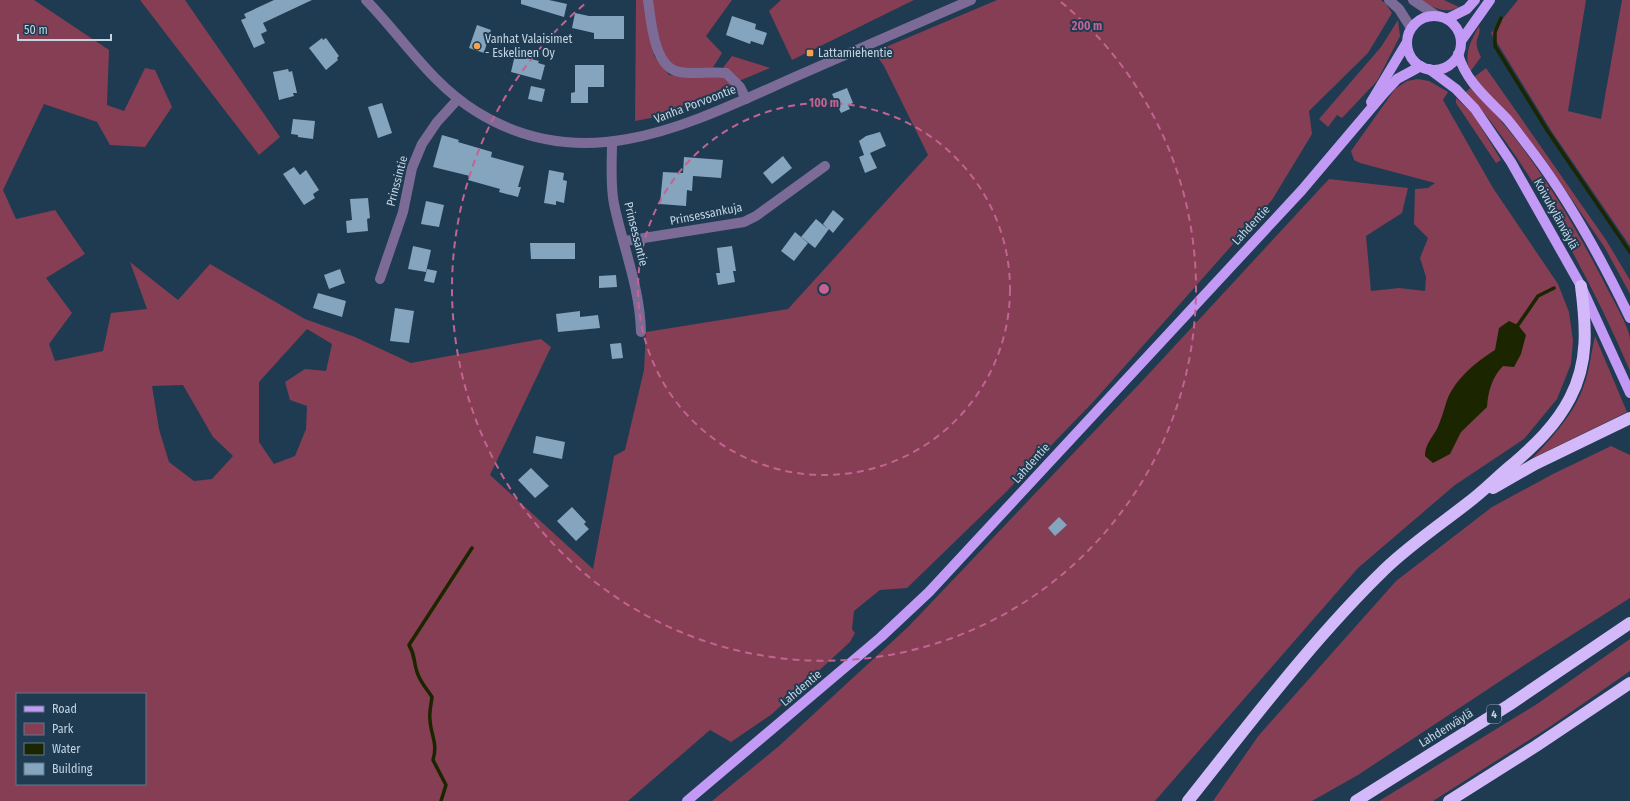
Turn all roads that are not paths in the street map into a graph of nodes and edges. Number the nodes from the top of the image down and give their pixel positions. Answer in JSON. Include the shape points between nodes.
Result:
{"nodes":[{"id":1,"x":366,"y":0,"type":"edge"},
{"id":2,"x":648,"y":0,"type":"edge"},
{"id":3,"x":971,"y":0,"type":"edge"},
{"id":4,"x":1389,"y":0,"type":"edge"},
{"id":5,"x":1413,"y":0,"type":"edge"},
{"id":6,"x":1475,"y":0,"type":"edge"},
{"id":7,"x":1490,"y":0,"type":"edge"},
{"id":8,"x":1437,"y":16,"type":"junction"},
{"id":9,"x":1447,"y":19,"type":"junction"},
{"id":10,"x":1411,"y":28,"type":"junction"},
{"id":11,"x":1407,"y":42,"type":"junction"},
{"id":12,"x":1461,"y":42,"type":"junction"},
{"id":13,"x":1458,"y":54,"type":"junction"},
{"id":14,"x":1425,"y":68,"type":"junction"},
{"id":15,"x":458,"y":99,"type":"junction"},
{"id":16,"x":746,"y":99,"type":"junction"},
{"id":17,"x":1365,"y":113,"type":"junction"},
{"id":18,"x":612,"y":142,"type":"junction"},
{"id":19,"x":824,"y":166,"type":"dead end"},
{"id":20,"x":625,"y":241,"type":"junction"},
{"id":21,"x":380,"y":279,"type":"dead end"},
{"id":22,"x":1581,"y":286,"type":"junction"},
{"id":23,"x":1630,"y":318,"type":"edge"},
{"id":24,"x":641,"y":332,"type":"dead end"},
{"id":25,"x":1630,"y":393,"type":"edge"},
{"id":26,"x":1630,"y":418,"type":"edge"},
{"id":27,"x":1471,"y":501,"type":"junction"},
{"id":28,"x":1630,"y":623,"type":"edge"},
{"id":29,"x":1630,"y":683,"type":"edge"},
{"id":30,"x":687,"y":801,"type":"edge"},
{"id":31,"x":1188,"y":801,"type":"edge"},
{"id":32,"x":1356,"y":801,"type":"edge"},
{"id":33,"x":1449,"y":801,"type":"edge"}],
"edges":[{"from":1,"to":15,"type":"street","name":"Vanha Porvoontie","via":[[438,82]]},
{"from":2,"to":16,"type":"street","via":[[660,57],[668,68],[681,73],[726,73],[740,87]]},
{"from":3,"to":16,"type":"street","name":"Vanha Porvoontie"},
{"from":4,"to":10,"type":"street","via":[[1399,9]]},
{"from":5,"to":8,"type":"street"},
{"from":6,"to":9,"type":"main road","via":[[1467,9]]},
{"from":7,"to":12,"type":"main road"},
{"from":8,"to":9,"type":"main road"},
{"from":8,"to":10,"type":"main road","via":[[1426,17]]},
{"from":9,"to":12,"type":"main road","via":[[1459,33]]},
{"from":10,"to":11,"type":"main road"},
{"from":11,"to":14,"type":"main road","via":[[1414,60]]},
{"from":11,"to":17,"type":"main road","name":"Lahdentie"},
{"from":12,"to":13,"type":"main road"},
{"from":13,"to":14,"type":"main road","via":[[1448,66],[1440,69]]},
{"from":13,"to":23,"type":"main road","name":"Koivukylänväylä","via":[[1468,78],[1508,120],[1565,196],[1601,258]]},
{"from":14,"to":17,"type":"main road","name":"Lahdentie","via":[[1397,79]]},
{"from":14,"to":22,"type":"main road","name":"Koivukylänväylä","via":[[1456,89],[1475,109],[1528,190]]},
{"from":15,"to":18,"type":"street","name":"Vanha Porvoontie","via":[[499,124],[524,134],[581,144]]},
{"from":15,"to":21,"type":"street","name":"Prinssintie","via":[[437,122],[422,144],[412,168],[403,212]]},
{"from":16,"to":18,"type":"street","name":"Vanha Porvoontie","via":[[676,128]]},
{"from":17,"to":30,"type":"main road","name":"Lahdentie","via":[[1302,190],[929,592],[881,637]]},
{"from":18,"to":20,"type":"street","name":"Prinsessantie","via":[[614,203]]},
{"from":19,"to":20,"type":"street","name":"Prinsessankuja","via":[[744,222]]},
{"from":20,"to":24,"type":"street","name":"Prinsessantie","via":[[639,301]]},
{"from":22,"to":25,"type":"main road","name":"Koivukylänväylä"},
{"from":22,"to":27,"type":"highway","via":[[1586,339],[1582,366],[1570,398],[1545,435]]},
{"from":26,"to":27,"type":"highway","via":[[1536,464]]},
{"from":27,"to":31,"type":"highway","via":[[1386,568],[1338,617]]},
{"from":28,"to":32,"type":"highway","name":"Lahdenväylä","number":"4","via":[[1509,705]]},
{"from":29,"to":33,"type":"highway"}]}
